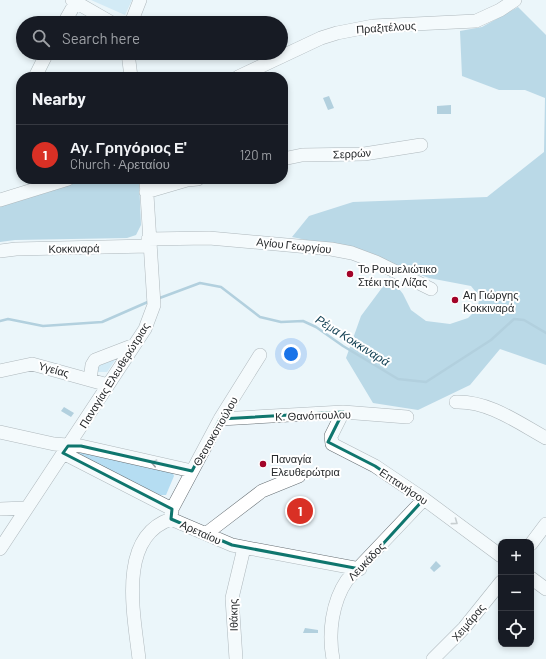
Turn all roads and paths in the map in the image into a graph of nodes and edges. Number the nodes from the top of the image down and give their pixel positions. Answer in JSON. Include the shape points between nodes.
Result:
{"nodes":[{"id":1,"x":140,"y":0,"type":"edge"},
{"id":2,"x":515,"y":0,"type":"edge"},
{"id":3,"x":75,"y":1,"type":"edge"},
{"id":4,"x":68,"y":16,"type":"edge"},
{"id":5,"x":100,"y":16,"type":"edge"},
{"id":6,"x":134,"y":16,"type":"edge"},
{"id":7,"x":288,"y":54,"type":"edge"},
{"id":8,"x":44,"y":60,"type":"edge"},
{"id":9,"x":129,"y":60,"type":"edge"},
{"id":10,"x":274,"y":60,"type":"edge"},
{"id":11,"x":38,"y":72,"type":"edge"},
{"id":12,"x":130,"y":72,"type":"edge"},
{"id":13,"x":249,"y":72,"type":"edge"},
{"id":14,"x":421,"y":145,"type":"dead end"},
{"id":15,"x":288,"y":158,"type":"edge"},
{"id":16,"x":32,"y":184,"type":"edge"},
{"id":17,"x":146,"y":185,"type":"edge"},
{"id":18,"x":0,"y":200,"type":"edge"},
{"id":19,"x":149,"y":242,"type":"junction"},
{"id":20,"x":0,"y":251,"type":"edge"},
{"id":21,"x":431,"y":289,"type":"dead end"},
{"id":22,"x":134,"y":345,"type":"junction"},
{"id":23,"x":260,"y":355,"type":"dead end"},
{"id":24,"x":0,"y":371,"type":"edge"},
{"id":25,"x":90,"y":380,"type":"junction"},
{"id":26,"x":108,"y":385,"type":"junction"},
{"id":27,"x":456,"y":402,"type":"dead end"},
{"id":28,"x":343,"y":412,"type":"junction"},
{"id":29,"x":406,"y":417,"type":"dead end"},
{"id":30,"x":220,"y":419,"type":"junction"},
{"id":31,"x":0,"y":432,"type":"edge"},
{"id":32,"x":546,"y":438,"type":"edge"},
{"id":33,"x":66,"y":450,"type":"junction"},
{"id":34,"x":192,"y":471,"type":"junction"},
{"id":35,"x":299,"y":476,"type":"dead end"},
{"id":36,"x":424,"y":499,"type":"junction"},
{"id":37,"x":26,"y":508,"type":"junction"},
{"id":38,"x":0,"y":509,"type":"edge"},
{"id":39,"x":172,"y":514,"type":"junction"},
{"id":40,"x":546,"y":524,"type":"edge"},
{"id":41,"x":207,"y":534,"type":"junction"},
{"id":42,"x":534,"y":540,"type":"edge"},
{"id":43,"x":244,"y":548,"type":"junction"},
{"id":44,"x":0,"y":549,"type":"edge"},
{"id":45,"x":498,"y":554,"type":"edge"},
{"id":46,"x":360,"y":569,"type":"junction"},
{"id":47,"x":534,"y":580,"type":"edge"},
{"id":48,"x":498,"y":586,"type":"edge"},
{"id":49,"x":546,"y":588,"type":"edge"},
{"id":50,"x":139,"y":659,"type":"edge"},
{"id":51,"x":236,"y":659,"type":"edge"},
{"id":52,"x":333,"y":659,"type":"edge"},
{"id":53,"x":433,"y":659,"type":"edge"}],
"edges":[{"from":1,"to":6,"type":"street"},
{"from":2,"to":7,"type":"street","name":"Πραξιτέλους","via":[[476,21],[373,26],[321,38]]},
{"from":3,"to":4,"type":"street"},
{"from":3,"to":5,"type":"street"},
{"from":8,"to":11,"type":"street"},
{"from":9,"to":12,"type":"street"},
{"from":10,"to":13,"type":"street","name":"Πραξιτέλους"},
{"from":14,"to":15,"type":"street","name":"Σερρών","via":[[364,154],[302,155]]},
{"from":16,"to":18,"type":"street"},
{"from":17,"to":19,"type":"street","name":"Παναγίας Ελευθερώτριας"},
{"from":19,"to":20,"type":"street","name":"Κοκκιναρά"},
{"from":19,"to":21,"type":"street","name":"Αγίου Γεωργίου","via":[[209,238],[331,249],[376,262]]},
{"from":19,"to":22,"type":"street","name":"Παναγίας Ελευθερώτριας","via":[[154,305],[151,316]]},
{"from":22,"to":25,"type":"street","via":[[96,360],[92,365]]},
{"from":22,"to":26,"type":"street","name":"Παναγίας Ελευθερώτριας"},
{"from":23,"to":30,"type":"street","name":"Θεοτοκοπούλου"},
{"from":24,"to":25,"type":"street","name":"Υγείας","via":[[32,364]]},
{"from":25,"to":26,"type":"street","name":"Υγείας"},
{"from":26,"to":33,"type":"street","name":"Παναγίας Ελευθερώτριας"},
{"from":27,"to":32,"type":"street","via":[[471,402],[492,408]]},
{"from":28,"to":29,"type":"street","name":"Κ. Θανόπουλου"},
{"from":28,"to":30,"type":"street","name":"Κ. Θανόπουλου"},
{"from":28,"to":36,"type":"street","name":"Επτανήσου","via":[[331,436],[332,444],[375,466]]},
{"from":30,"to":34,"type":"street","name":"Θεοτοκοπούλου"},
{"from":31,"to":33,"type":"street","name":"Αρεταίου"},
{"from":34,"to":33,"type":"street","name":"Αρεταίου","one_way":true,"via":[[81,446]]},
{"from":33,"to":37,"type":"street","name":"Παναγίας Ελευθερώτριας"},
{"from":33,"to":39,"type":"street","name":"Αρεταίου"},
{"from":34,"to":39,"type":"street","name":"Θεοτοκοπούλου"},
{"from":35,"to":41,"type":"street","via":[[262,491]]},
{"from":36,"to":45,"type":"street","name":"Επτανήσου","one_way":true},
{"from":36,"to":46,"type":"street","name":"Λευκάδος"},
{"from":37,"to":38,"type":"street"},
{"from":37,"to":44,"type":"street","name":"Παναγίας Ελευθερώτριας"},
{"from":39,"to":41,"type":"street","name":"Αρεταίου"},
{"from":39,"to":50,"type":"street","via":[[152,529],[140,543],[137,553],[133,587]]},
{"from":40,"to":42,"type":"street"},
{"from":41,"to":43,"type":"street","name":"Αρεταίου"},
{"from":43,"to":46,"type":"street","name":"Αρεταίου"},
{"from":43,"to":51,"type":"street","name":"Ιθάκης","via":[[232,598]]},
{"from":46,"to":52,"type":"street","name":"Λευκάδος","via":[[347,580],[339,596],[332,624]]},
{"from":47,"to":49,"type":"street"},
{"from":48,"to":53,"type":"street","name":"Χειμάρας","via":[[464,628]]}]}
